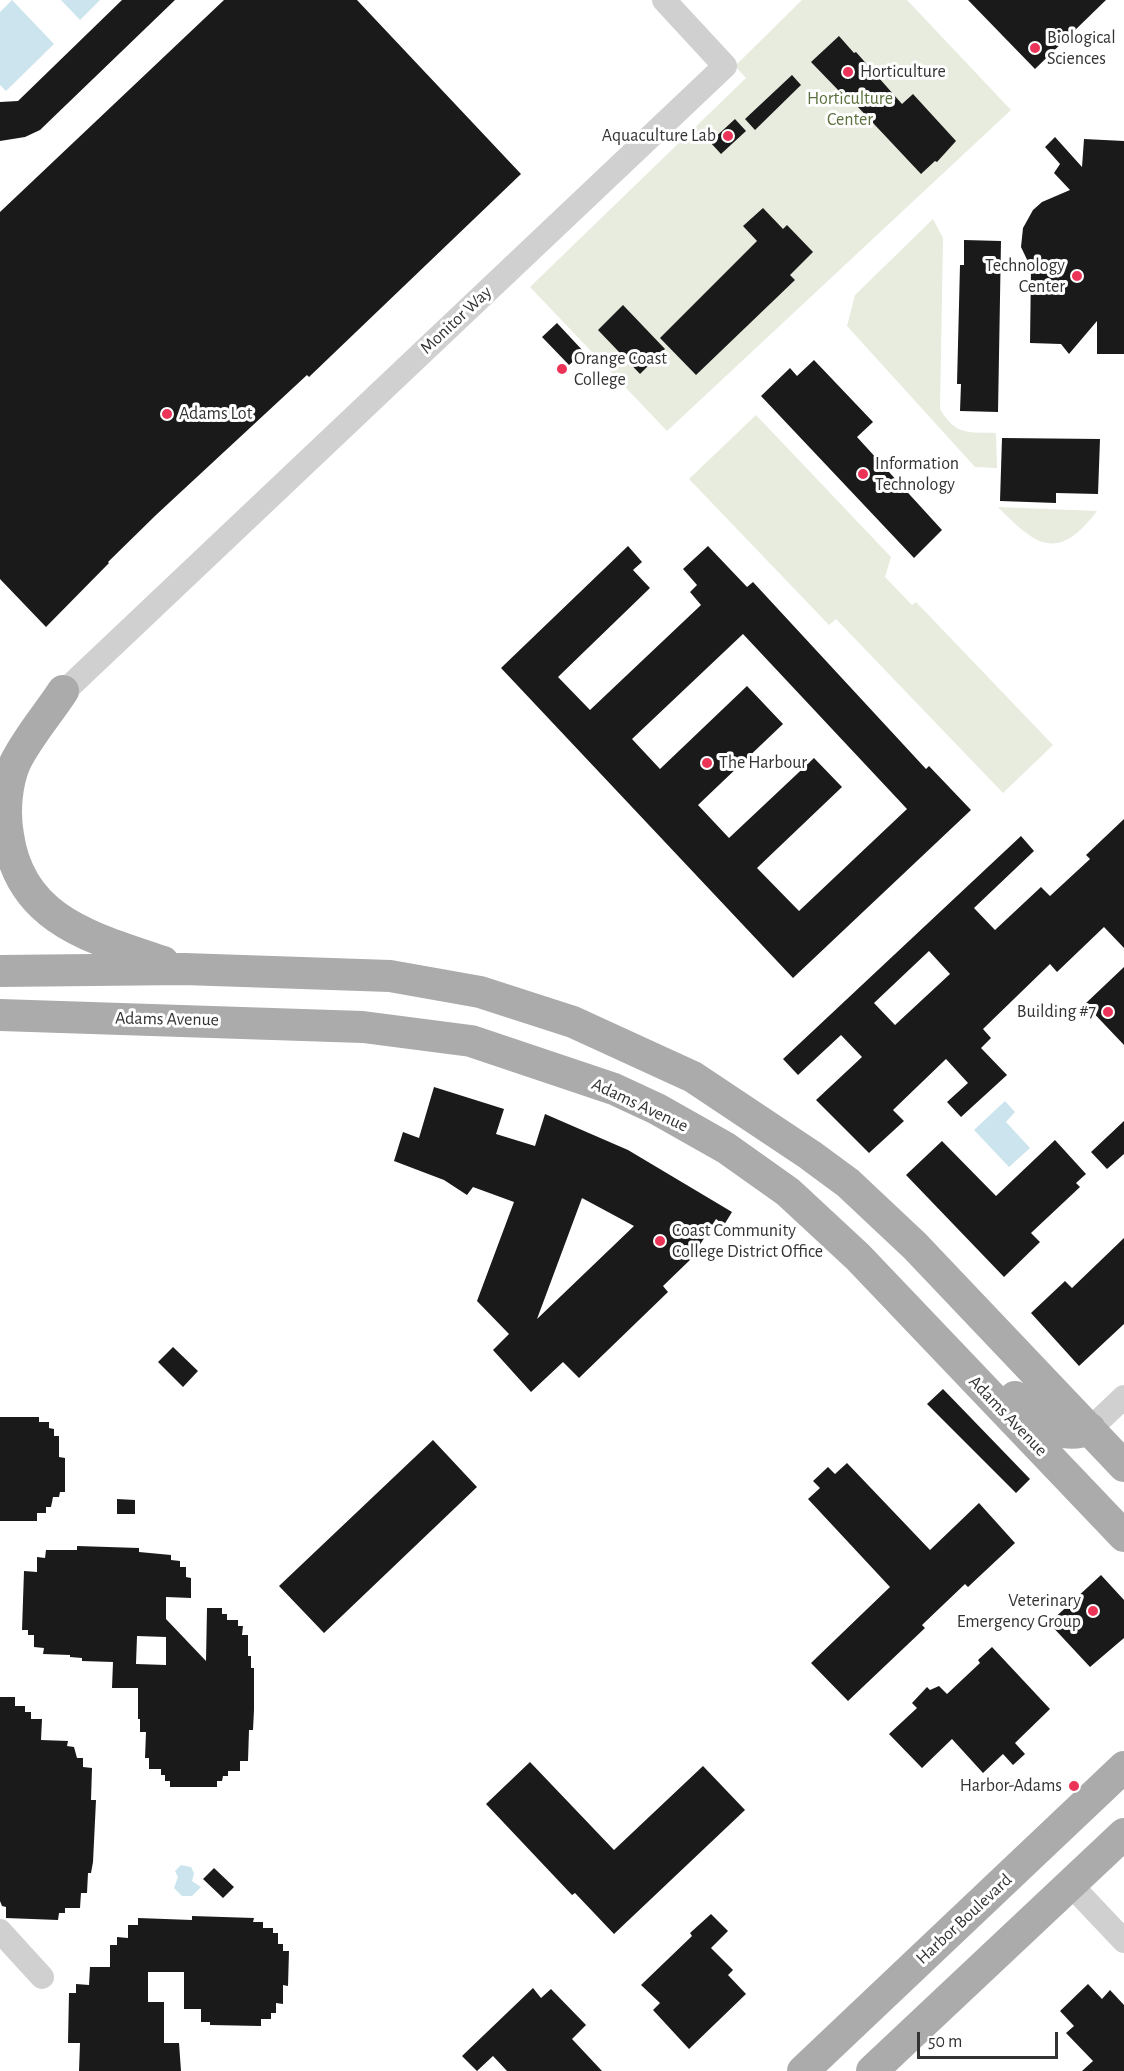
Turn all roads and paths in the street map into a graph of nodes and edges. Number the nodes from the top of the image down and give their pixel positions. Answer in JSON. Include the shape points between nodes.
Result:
{"nodes":[{"id":1,"x":664,"y":0,"type":"edge"},
{"id":2,"x":63,"y":691,"type":"junction"},
{"id":3,"x":0,"y":760,"type":"edge"},
{"id":4,"x":184,"y":969,"type":"junction"},
{"id":5,"x":0,"y":971,"type":"edge"},
{"id":6,"x":0,"y":1015,"type":"edge"},
{"id":7,"x":747,"y":1113,"type":"junction"},
{"id":8,"x":726,"y":1148,"type":"junction"},
{"id":9,"x":970,"y":1304,"type":"junction"},
{"id":10,"x":934,"y":1339,"type":"junction"},
{"id":11,"x":1124,"y":1397,"type":"edge"},
{"id":12,"x":1090,"y":1429,"type":"junction"},
{"id":13,"x":1124,"y":1466,"type":"edge"},
{"id":14,"x":1124,"y":1536,"type":"edge"},
{"id":15,"x":1124,"y":1767,"type":"edge"},
{"id":16,"x":1124,"y":1834,"type":"edge"},
{"id":17,"x":1071,"y":1885,"type":"junction"},
{"id":18,"x":0,"y":1931,"type":"edge"},
{"id":19,"x":1124,"y":1941,"type":"edge"},
{"id":20,"x":42,"y":1977,"type":"dead end"},
{"id":21,"x":818,"y":2066,"type":"edge"},
{"id":22,"x":872,"y":2071,"type":"edge"}],
"edges":[{"from":1,"to":2,"type":"street","name":"Monitor Way","via":[[725,66]]},
{"from":2,"to":3,"type":"street"},
{"from":2,"to":4,"type":"main road","via":[[15,764],[6,821],[10,854],[26,885],[52,916],[88,936]]},
{"from":4,"to":5,"type":"main road"},
{"from":4,"to":7,"type":"main road","via":[[390,976],[480,992],[573,1022],[693,1077]]},
{"from":6,"to":8,"type":"main road","name":"Adams Avenue","via":[[363,1027],[471,1041],[614,1089]]},
{"from":7,"to":8,"type":"main road"},
{"from":7,"to":9,"type":"main road","via":[[848,1183]]},
{"from":8,"to":10,"type":"main road","name":"Adams Avenue","via":[[788,1192],[858,1257]]},
{"from":9,"to":10,"type":"main road"},
{"from":9,"to":12,"type":"main road"},
{"from":10,"to":12,"type":"main road","via":[[976,1355],[1032,1415],[1059,1432],[1076,1435]]},
{"from":10,"to":14,"type":"main road","name":"Adams Avenue"},
{"from":11,"to":12,"type":"street"},
{"from":12,"to":13,"type":"main road"},
{"from":15,"to":21,"type":"main road","name":"Harbor Boulevard"},
{"from":16,"to":17,"type":"main road"},
{"from":17,"to":19,"type":"street"},
{"from":17,"to":22,"type":"main road"},
{"from":18,"to":20,"type":"street"}]}
